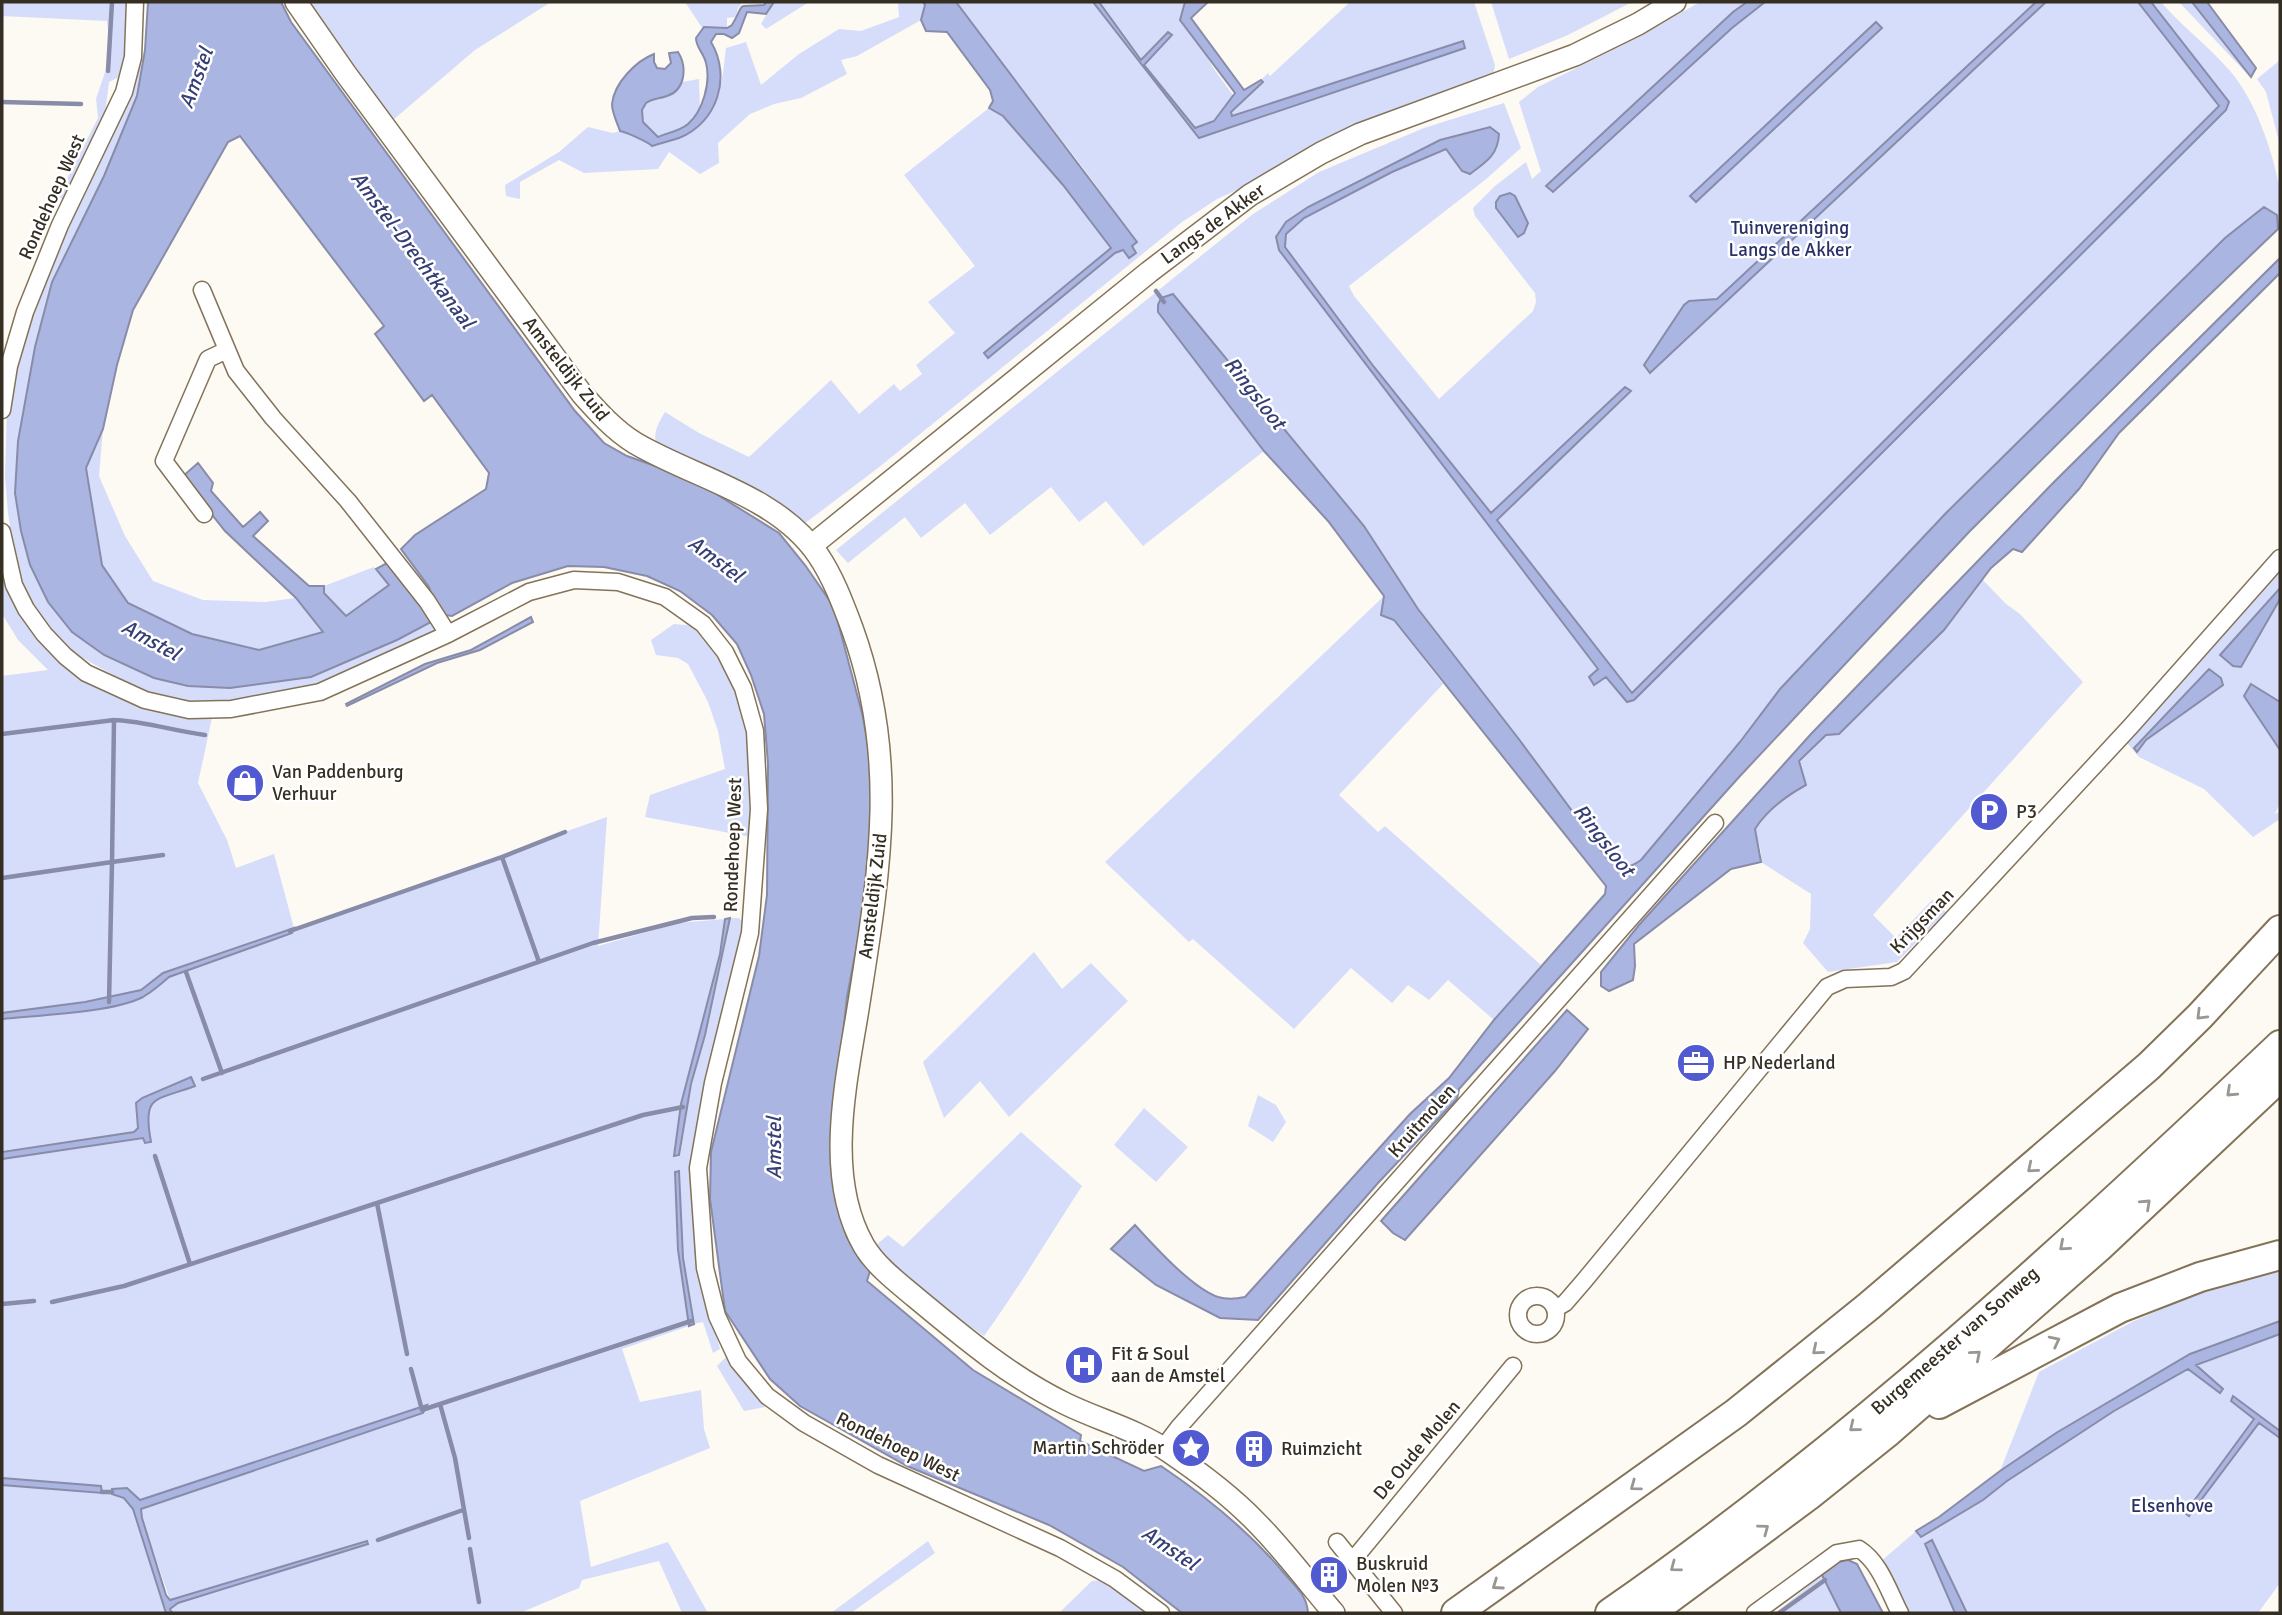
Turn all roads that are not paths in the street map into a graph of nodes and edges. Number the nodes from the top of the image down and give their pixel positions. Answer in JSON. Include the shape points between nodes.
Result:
{"nodes":[{"id":1,"x":135,"y":2,"type":"edge"},
{"id":2,"x":296,"y":2,"type":"edge"},
{"id":3,"x":1675,"y":2,"type":"edge"},
{"id":4,"x":202,"y":290,"type":"dead end"},
{"id":5,"x":227,"y":350,"type":"junction"},
{"id":6,"x":2,"y":410,"type":"edge"},
{"id":7,"x":204,"y":514,"type":"dead end"},
{"id":8,"x":2,"y":532,"type":"edge"},
{"id":9,"x":811,"y":546,"type":"junction"},
{"id":10,"x":2280,"y":558,"type":"edge"},
{"id":11,"x":444,"y":627,"type":"junction"},
{"id":12,"x":1715,"y":823,"type":"dead end"},
{"id":13,"x":2280,"y":930,"type":"edge"},
{"id":14,"x":2280,"y":1045,"type":"edge"},
{"id":15,"x":2280,"y":1077,"type":"edge"},
{"id":16,"x":2280,"y":1255,"type":"edge"},
{"id":17,"x":1555,"y":1309,"type":"dead end"},
{"id":18,"x":1513,"y":1366,"type":"dead end"},
{"id":19,"x":1888,"y":1432,"type":"junction"},
{"id":20,"x":1163,"y":1448,"type":"junction"},
{"id":21,"x":1337,"y":1542,"type":"dead end"},
{"id":22,"x":1353,"y":1560,"type":"junction"},
{"id":23,"x":1161,"y":1613,"type":"edge"},
{"id":24,"x":1334,"y":1613,"type":"edge"},
{"id":25,"x":1394,"y":1613,"type":"edge"},
{"id":26,"x":1456,"y":1613,"type":"edge"},
{"id":27,"x":1610,"y":1613,"type":"edge"},
{"id":28,"x":1650,"y":1613,"type":"edge"},
{"id":29,"x":1755,"y":1613,"type":"edge"},
{"id":30,"x":1900,"y":1613,"type":"edge"}],
"edges":[{"from":1,"to":6,"type":"street","name":"Rondehoep West","via":[[133,57],[124,92],[60,225],[25,312]]},
{"from":2,"to":9,"type":"street","name":"Amsteldijk Zuid","via":[[600,414],[634,442],[754,500]]},
{"from":3,"to":9,"type":"street","name":"Langs de Akker","via":[[1574,55],[1360,134],[1250,195]]},
{"from":4,"to":5,"type":"street"},
{"from":5,"to":7,"type":"street","via":[[208,359],[164,461]]},
{"from":5,"to":11,"type":"street","via":[[236,371],[348,500]]},
{"from":8,"to":11,"type":"street","name":"Rondehoep West","via":[[14,585],[26,609],[65,656],[86,673],[145,700],[189,710],[231,709],[320,692]]},
{"from":9,"to":20,"type":"street","name":"Amsteldijk Zuid","via":[[841,600],[858,644],[877,723],[881,776],[878,878],[842,1107],[843,1168],[853,1222],[867,1251],[882,1268],[968,1342],[1064,1404]]},
{"from":10,"to":17,"type":"street","name":"Krijgsman","via":[[1904,971],[1891,977],[1845,979],[1827,987],[1584,1281]]},
{"from":11,"to":23,"type":"street","name":"Rondehoep West","via":[[529,592],[574,580],[618,582],[666,597],[703,624],[725,652],[743,688],[755,731],[759,809],[750,933],[713,1083],[698,1168],[705,1268],[717,1316],[738,1361],[767,1396],[804,1423],[878,1465],[1060,1548],[1115,1579]]},
{"from":12,"to":20,"type":"street","name":"Kruitmolen"},
{"from":13,"to":26,"type":"highway","one_way":true,"via":[[2149,1066],[1869,1306],[1736,1413]]},
{"from":14,"to":27,"type":"highway","name":"Burgemeester van Sonweg","one_way":true,"via":[[2083,1230],[1875,1410]]},
{"from":19,"to":15,"type":"highway","name":"Burgemeester van Sonweg","one_way":true,"via":[[2088,1256]]},
{"from":19,"to":16,"type":"highway","one_way":true,"via":[[2120,1308]]},
{"from":18,"to":22,"type":"street","name":"De Oude Molen"},
{"from":28,"to":19,"type":"highway","name":"Burgemeester van Sonweg","one_way":true},
{"from":20,"to":24,"type":"street","name":"Amsteldijk Zuid","via":[[1207,1478],[1256,1522]]},
{"from":21,"to":22,"type":"street"},
{"from":22,"to":25,"type":"street"},
{"from":29,"to":30,"type":"street","via":[[1837,1553],[1858,1549],[1876,1567]]}]}
